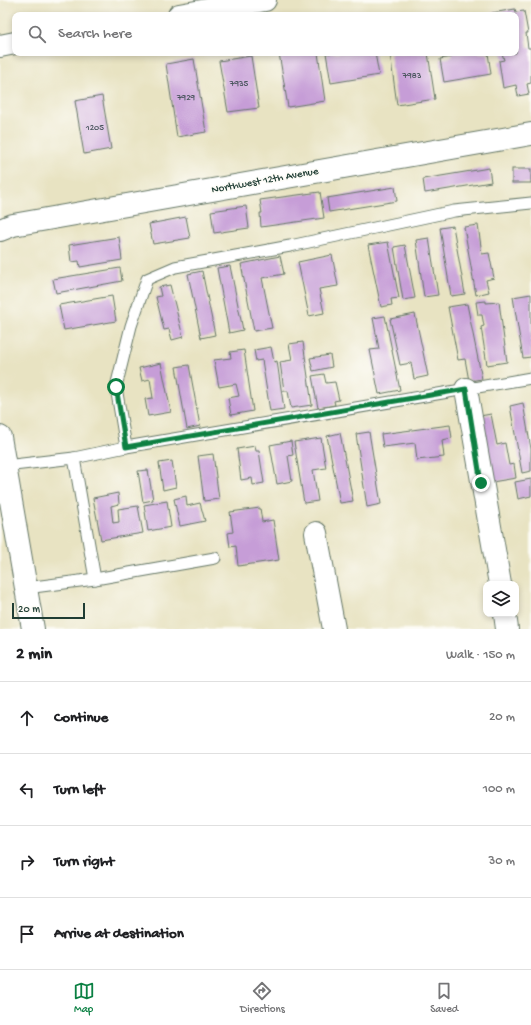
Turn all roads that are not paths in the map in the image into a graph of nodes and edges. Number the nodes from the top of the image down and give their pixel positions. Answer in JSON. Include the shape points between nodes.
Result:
{"nodes":[{"id":1,"x":265,"y":0,"type":"edge"},
{"id":2,"x":196,"y":12,"type":"edge"},
{"id":3,"x":12,"y":44,"type":"edge"},
{"id":4,"x":0,"y":46,"type":"edge"},
{"id":5,"x":531,"y":134,"type":"edge"},
{"id":6,"x":531,"y":203,"type":"edge"},
{"id":7,"x":0,"y":230,"type":"edge"},
{"id":8,"x":531,"y":378,"type":"edge"},
{"id":9,"x":466,"y":389,"type":"junction"},
{"id":10,"x":126,"y":447,"type":"junction"},
{"id":11,"x":2,"y":449,"type":"edge"},
{"id":12,"x":74,"y":458,"type":"junction"},
{"id":13,"x":5,"y":491,"type":"edge"},
{"id":14,"x":316,"y":533,"type":"dead end"},
{"id":15,"x":215,"y":558,"type":"dead end"},
{"id":16,"x":95,"y":579,"type":"junction"},
{"id":17,"x":499,"y":581,"type":"edge"},
{"id":18,"x":26,"y":588,"type":"junction"},
{"id":19,"x":505,"y":617,"type":"edge"},
{"id":20,"x":33,"y":629,"type":"edge"},
{"id":21,"x":334,"y":629,"type":"edge"},
{"id":22,"x":507,"y":629,"type":"edge"}],
"edges":[{"from":1,"to":2,"type":"street"},
{"from":3,"to":4,"type":"street"},
{"from":5,"to":7,"type":"street","name":"Northwest 12th Avenue","via":[[21,224]]},
{"from":6,"to":10,"type":"lane","via":[[454,211],[290,246],[175,267],[147,279],[131,326],[116,387]]},
{"from":8,"to":9,"type":"lane"},
{"from":9,"to":10,"type":"lane"},
{"from":9,"to":17,"type":"street"},
{"from":10,"to":12,"type":"lane"},
{"from":11,"to":12,"type":"lane"},
{"from":11,"to":13,"type":"street"},
{"from":12,"to":16,"type":"lane"},
{"from":13,"to":18,"type":"street"},
{"from":14,"to":21,"type":"street"},
{"from":15,"to":16,"type":"lane"},
{"from":16,"to":18,"type":"lane"},
{"from":18,"to":20,"type":"street"},
{"from":19,"to":22,"type":"street"}]}
